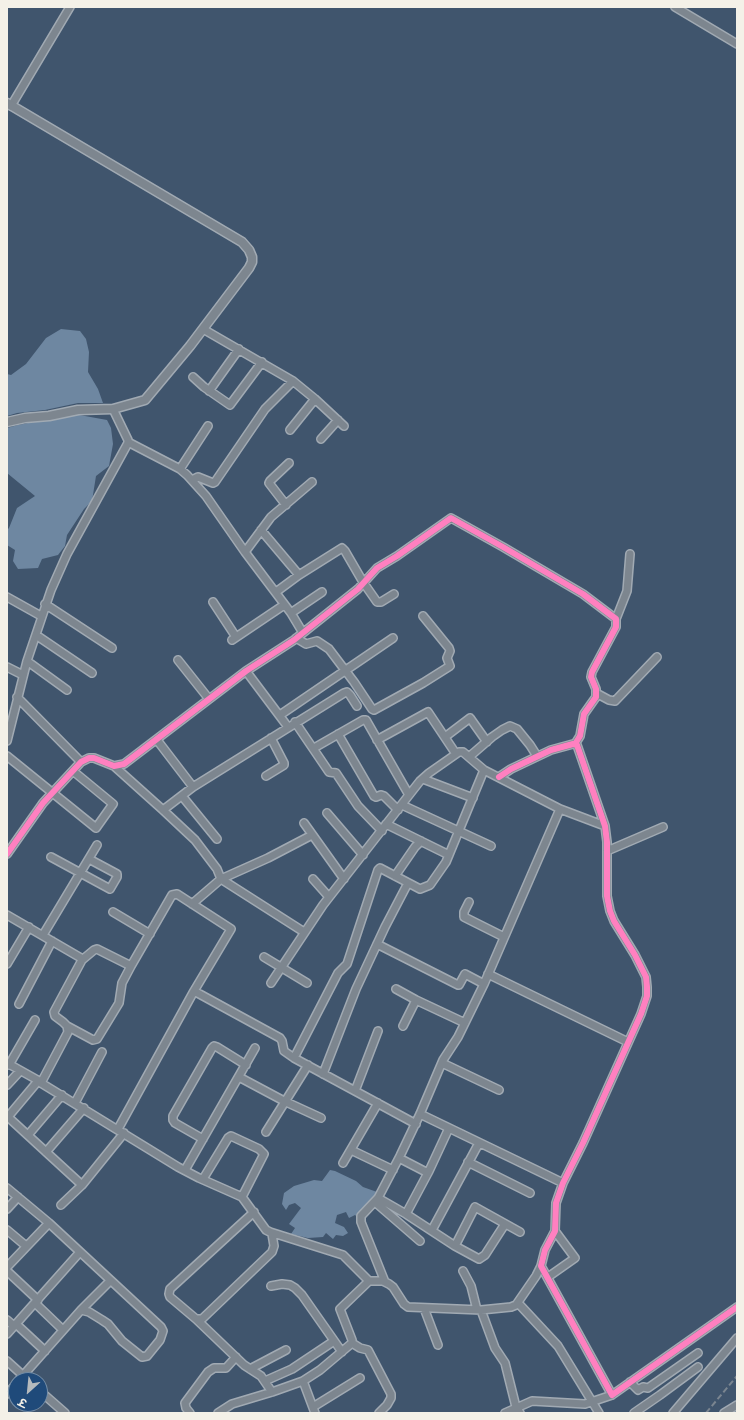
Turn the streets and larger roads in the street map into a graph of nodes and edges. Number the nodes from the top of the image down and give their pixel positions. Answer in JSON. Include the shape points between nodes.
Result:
{"nodes":[{"id":1,"x":70,"y":7,"type":"edge"},
{"id":2,"x":675,"y":7,"type":"edge"},
{"id":3,"x":737,"y":44,"type":"edge"},
{"id":4,"x":9,"y":104,"type":"edge"},
{"id":5,"x":203,"y":329,"type":"junction"},
{"id":6,"x":239,"y":349,"type":"junction"},
{"id":7,"x":262,"y":362,"type":"junction"},
{"id":8,"x":193,"y":377,"type":"dead end"},
{"id":9,"x":293,"y":381,"type":"junction"},
{"id":10,"x":209,"y":391,"type":"junction"},
{"id":11,"x":315,"y":399,"type":"junction"},
{"id":12,"x":111,"y":409,"type":"junction"},
{"id":13,"x":338,"y":420,"type":"junction"},
{"id":14,"x":7,"y":422,"type":"edge"},
{"id":15,"x":208,"y":426,"type":"dead end"},
{"id":16,"x":344,"y":426,"type":"dead end"},
{"id":17,"x":290,"y":430,"type":"dead end"},
{"id":18,"x":322,"y":439,"type":"dead end"},
{"id":19,"x":128,"y":442,"type":"junction"},
{"id":20,"x":289,"y":463,"type":"dead end"},
{"id":21,"x":180,"y":469,"type":"junction"},
{"id":22,"x":192,"y":480,"type":"junction"},
{"id":23,"x":312,"y":482,"type":"dead end"},
{"id":24,"x":286,"y":505,"type":"junction"},
{"id":25,"x":261,"y":530,"type":"junction"},
{"id":26,"x":245,"y":552,"type":"junction"},
{"id":27,"x":630,"y":554,"type":"dead end"},
{"id":28,"x":299,"y":575,"type":"junction"},
{"id":29,"x":363,"y":582,"type":"junction"},
{"id":30,"x":276,"y":592,"type":"junction"},
{"id":31,"x":322,"y":592,"type":"dead end"},
{"id":32,"x":394,"y":594,"type":"dead end"},
{"id":33,"x":7,"y":597,"type":"edge"},
{"id":34,"x":213,"y":602,"type":"dead end"},
{"id":35,"x":45,"y":604,"type":"junction"},
{"id":36,"x":284,"y":605,"type":"junction"},
{"id":37,"x":291,"y":613,"type":"junction"},
{"id":38,"x":41,"y":616,"type":"junction"},
{"id":39,"x":423,"y":616,"type":"dead end"},
{"id":40,"x":616,"y":618,"type":"junction"},
{"id":41,"x":303,"y":632,"type":"junction"},
{"id":42,"x":36,"y":635,"type":"junction"},
{"id":43,"x":296,"y":638,"type":"junction"},
{"id":44,"x":393,"y":638,"type":"dead end"},
{"id":45,"x":112,"y":648,"type":"dead end"},
{"id":46,"x":658,"y":657,"type":"dead end"},
{"id":47,"x":178,"y":660,"type":"dead end"},
{"id":48,"x":26,"y":662,"type":"junction"},
{"id":49,"x":7,"y":667,"type":"edge"},
{"id":50,"x":246,"y":671,"type":"junction"},
{"id":51,"x":346,"y":672,"type":"junction"},
{"id":52,"x":92,"y":673,"type":"dead end"},
{"id":53,"x":23,"y":675,"type":"junction"},
{"id":54,"x":66,"y":690,"type":"dead end"},
{"id":55,"x":596,"y":693,"type":"junction"},
{"id":56,"x":17,"y":697,"type":"junction"},
{"id":57,"x":209,"y":699,"type":"junction"},
{"id":58,"x":357,"y":706,"type":"dead end"},
{"id":59,"x":280,"y":715,"type":"junction"},
{"id":60,"x":295,"y":722,"type":"junction"},
{"id":61,"x":288,"y":727,"type":"junction"},
{"id":62,"x":338,"y":734,"type":"junction"},
{"id":63,"x":445,"y":737,"type":"junction"},
{"id":64,"x":271,"y":738,"type":"junction"},
{"id":65,"x":157,"y":740,"type":"junction"},
{"id":66,"x":377,"y":740,"type":"junction"},
{"id":67,"x":7,"y":741,"type":"edge"},
{"id":68,"x":487,"y":742,"type":"junction"},
{"id":69,"x":575,"y":744,"type":"junction"},
{"id":70,"x":314,"y":748,"type":"junction"},
{"id":71,"x":456,"y":754,"type":"junction"},
{"id":72,"x":7,"y":756,"type":"edge"},
{"id":73,"x":537,"y":756,"type":"junction"},
{"id":74,"x":469,"y":757,"type":"junction"},
{"id":75,"x":81,"y":762,"type":"junction"},
{"id":76,"x":114,"y":766,"type":"junction"},
{"id":77,"x":73,"y":770,"type":"junction"},
{"id":78,"x":484,"y":770,"type":"junction"},
{"id":79,"x":266,"y":776,"type":"dead end"},
{"id":80,"x":499,"y":777,"type":"junction"},
{"id":81,"x":423,"y":779,"type":"junction"},
{"id":82,"x":193,"y":787,"type":"junction"},
{"id":83,"x":52,"y":792,"type":"junction"},
{"id":84,"x":409,"y":795,"type":"junction"},
{"id":85,"x":182,"y":796,"type":"junction"},
{"id":86,"x":472,"y":798,"type":"junction"},
{"id":87,"x":400,"y":808,"type":"junction"},
{"id":88,"x":560,"y":809,"type":"junction"},
{"id":89,"x":163,"y":810,"type":"junction"},
{"id":90,"x":327,"y":813,"type":"dead end"},
{"id":91,"x":304,"y":823,"type":"dead end"},
{"id":92,"x":605,"y":826,"type":"junction"},
{"id":93,"x":384,"y":827,"type":"junction"},
{"id":94,"x":663,"y":827,"type":"dead end"},
{"id":95,"x":459,"y":831,"type":"junction"},
{"id":96,"x":312,"y":835,"type":"junction"},
{"id":97,"x":217,"y":839,"type":"dead end"},
{"id":98,"x":421,"y":841,"type":"junction"},
{"id":99,"x":97,"y":845,"type":"dead end"},
{"id":100,"x":491,"y":846,"type":"dead end"},
{"id":101,"x":607,"y":851,"type":"junction"},
{"id":102,"x":7,"y":854,"type":"edge"},
{"id":103,"x":363,"y":855,"type":"junction"},
{"id":104,"x":449,"y":855,"type":"junction"},
{"id":105,"x":51,"y":857,"type":"dead end"},
{"id":106,"x":89,"y":859,"type":"junction"},
{"id":107,"x":80,"y":873,"type":"junction"},
{"id":108,"x":395,"y":876,"type":"junction"},
{"id":109,"x":222,"y":879,"type":"junction"},
{"id":110,"x":313,"y":879,"type":"dead end"},
{"id":111,"x":344,"y":879,"type":"junction"},
{"id":112,"x":408,"y":883,"type":"junction"},
{"id":113,"x":329,"y":897,"type":"junction"},
{"id":114,"x":470,"y":902,"type":"dead end"},
{"id":115,"x":192,"y":904,"type":"junction"},
{"id":116,"x":113,"y":912,"type":"dead end"},
{"id":117,"x":7,"y":915,"type":"edge"},
{"id":118,"x":29,"y":927,"type":"junction"},
{"id":119,"x":304,"y":932,"type":"junction"},
{"id":120,"x":150,"y":934,"type":"junction"},
{"id":121,"x":43,"y":935,"type":"junction"},
{"id":122,"x":504,"y":937,"type":"junction"},
{"id":123,"x":52,"y":941,"type":"junction"},
{"id":124,"x":377,"y":944,"type":"junction"},
{"id":125,"x":264,"y":957,"type":"dead end"},
{"id":126,"x":82,"y":960,"type":"junction"},
{"id":127,"x":7,"y":964,"type":"edge"},
{"id":128,"x":131,"y":966,"type":"junction"},
{"id":129,"x":281,"y":966,"type":"junction"},
{"id":130,"x":488,"y":974,"type":"junction"},
{"id":131,"x":271,"y":983,"type":"dead end"},
{"id":132,"x":307,"y":983,"type":"dead end"},
{"id":133,"x":484,"y":984,"type":"junction"},
{"id":134,"x":396,"y":989,"type":"dead end"},
{"id":135,"x":194,"y":990,"type":"junction"},
{"id":136,"x":416,"y":1000,"type":"junction"},
{"id":137,"x":19,"y":1004,"type":"dead end"},
{"id":138,"x":35,"y":1020,"type":"dead end"},
{"id":139,"x":465,"y":1023,"type":"junction"},
{"id":140,"x":67,"y":1026,"type":"junction"},
{"id":141,"x":403,"y":1026,"type":"dead end"},
{"id":142,"x":378,"y":1031,"type":"dead end"},
{"id":143,"x":628,"y":1042,"type":"junction"},
{"id":144,"x":255,"y":1048,"type":"dead end"},
{"id":145,"x":102,"y":1052,"type":"dead end"},
{"id":146,"x":294,"y":1058,"type":"junction"},
{"id":147,"x":442,"y":1063,"type":"junction"},
{"id":148,"x":8,"y":1064,"type":"edge"},
{"id":149,"x":246,"y":1064,"type":"junction"},
{"id":150,"x":308,"y":1065,"type":"junction"},
{"id":151,"x":20,"y":1071,"type":"junction"},
{"id":152,"x":323,"y":1074,"type":"junction"},
{"id":153,"x":239,"y":1077,"type":"junction"},
{"id":154,"x":39,"y":1082,"type":"junction"},
{"id":155,"x":7,"y":1085,"type":"edge"},
{"id":156,"x":499,"y":1090,"type":"dead end"},
{"id":157,"x":355,"y":1091,"type":"junction"},
{"id":158,"x":62,"y":1095,"type":"junction"},
{"id":159,"x":284,"y":1101,"type":"junction"},
{"id":160,"x":75,"y":1102,"type":"junction"},
{"id":161,"x":378,"y":1103,"type":"junction"},
{"id":162,"x":84,"y":1108,"type":"junction"},
{"id":163,"x":420,"y":1114,"type":"junction"},
{"id":164,"x":7,"y":1118,"type":"edge"},
{"id":165,"x":321,"y":1118,"type":"dead end"},
{"id":166,"x":416,"y":1124,"type":"junction"},
{"id":167,"x":449,"y":1128,"type":"junction"},
{"id":168,"x":121,"y":1131,"type":"junction"},
{"id":169,"x":266,"y":1132,"type":"dead end"},
{"id":170,"x":28,"y":1135,"type":"junction"},
{"id":171,"x":203,"y":1138,"type":"junction"},
{"id":172,"x":479,"y":1143,"type":"junction"},
{"id":173,"x":352,"y":1150,"type":"junction"},
{"id":174,"x":46,"y":1152,"type":"junction"},
{"id":175,"x":399,"y":1158,"type":"junction"},
{"id":176,"x":468,"y":1162,"type":"junction"},
{"id":177,"x":344,"y":1163,"type":"dead end"},
{"id":178,"x":185,"y":1170,"type":"junction"},
{"id":179,"x":392,"y":1170,"type":"junction"},
{"id":180,"x":428,"y":1173,"type":"junction"},
{"id":181,"x":203,"y":1179,"type":"junction"},
{"id":182,"x":563,"y":1183,"type":"junction"},
{"id":183,"x":82,"y":1185,"type":"junction"},
{"id":184,"x":7,"y":1188,"type":"edge"},
{"id":185,"x":530,"y":1193,"type":"dead end"},
{"id":186,"x":18,"y":1197,"type":"junction"},
{"id":187,"x":242,"y":1197,"type":"junction"},
{"id":188,"x":377,"y":1200,"type":"junction"},
{"id":189,"x":61,"y":1205,"type":"dead end"},
{"id":190,"x":7,"y":1209,"type":"edge"},
{"id":191,"x":254,"y":1212,"type":"junction"},
{"id":192,"x":406,"y":1214,"type":"junction"},
{"id":193,"x":49,"y":1223,"type":"junction"},
{"id":194,"x":505,"y":1224,"type":"junction"},
{"id":195,"x":7,"y":1230,"type":"edge"},
{"id":196,"x":432,"y":1230,"type":"junction"},
{"id":197,"x":555,"y":1231,"type":"junction"},
{"id":198,"x":520,"y":1232,"type":"dead end"},
{"id":199,"x":272,"y":1234,"type":"junction"},
{"id":200,"x":420,"y":1241,"type":"dead end"},
{"id":201,"x":26,"y":1246,"type":"junction"},
{"id":202,"x":455,"y":1246,"type":"junction"},
{"id":203,"x":80,"y":1252,"type":"junction"},
{"id":204,"x":541,"y":1266,"type":"junction"},
{"id":205,"x":7,"y":1267,"type":"edge"},
{"id":206,"x":463,"y":1271,"type":"dead end"},
{"id":207,"x":7,"y":1272,"type":"edge"},
{"id":208,"x":548,"y":1277,"type":"junction"},
{"id":209,"x":110,"y":1281,"type":"junction"},
{"id":210,"x":368,"y":1281,"type":"junction"},
{"id":211,"x":386,"y":1282,"type":"junction"},
{"id":212,"x":271,"y":1286,"type":"dead end"},
{"id":213,"x":36,"y":1301,"type":"junction"},
{"id":214,"x":518,"y":1303,"type":"junction"},
{"id":215,"x":737,"y":1307,"type":"edge"},
{"id":216,"x":424,"y":1308,"type":"junction"},
{"id":217,"x":81,"y":1310,"type":"junction"},
{"id":218,"x":479,"y":1310,"type":"junction"},
{"id":219,"x":196,"y":1319,"type":"junction"},
{"id":220,"x":7,"y":1320,"type":"edge"},
{"id":221,"x":15,"y":1325,"type":"junction"},
{"id":222,"x":63,"y":1330,"type":"junction"},
{"id":223,"x":7,"y":1334,"type":"edge"},
{"id":224,"x":737,"y":1338,"type":"edge"},
{"id":225,"x":334,"y":1341,"type":"junction"},
{"id":226,"x":352,"y":1343,"type":"junction"},
{"id":227,"x":438,"y":1346,"type":"dead end"},
{"id":228,"x":45,"y":1350,"type":"junction"},
{"id":229,"x":286,"y":1350,"type":"dead end"},
{"id":230,"x":342,"y":1352,"type":"junction"},
{"id":231,"x":698,"y":1353,"type":"dead end"},
{"id":232,"x":236,"y":1357,"type":"junction"},
{"id":233,"x":7,"y":1361,"type":"edge"},
{"id":234,"x":698,"y":1366,"type":"dead end"},
{"id":235,"x":250,"y":1369,"type":"junction"},
{"id":236,"x":18,"y":1372,"type":"edge"},
{"id":237,"x":28,"y":1372,"type":"edge"},
{"id":238,"x":360,"y":1378,"type":"dead end"},
{"id":239,"x":265,"y":1381,"type":"junction"},
{"id":240,"x":303,"y":1381,"type":"junction"},
{"id":241,"x":630,"y":1382,"type":"junction"},
{"id":242,"x":272,"y":1392,"type":"junction"},
{"id":243,"x":612,"y":1395,"type":"junction"},
{"id":244,"x":48,"y":1397,"type":"edge"},
{"id":245,"x":591,"y":1402,"type":"junction"},
{"id":246,"x":737,"y":1405,"type":"edge"},
{"id":247,"x":314,"y":1410,"type":"edge"},
{"id":248,"x":518,"y":1410,"type":"edge"},
{"id":249,"x":633,"y":1411,"type":"edge"},
{"id":250,"x":65,"y":1413,"type":"edge"},
{"id":251,"x":190,"y":1413,"type":"edge"},
{"id":252,"x":218,"y":1413,"type":"edge"},
{"id":253,"x":379,"y":1413,"type":"edge"},
{"id":254,"x":505,"y":1413,"type":"edge"},
{"id":255,"x":599,"y":1413,"type":"edge"},
{"id":256,"x":673,"y":1413,"type":"edge"},
{"id":257,"x":724,"y":1413,"type":"edge"}],
"edges":[{"from":1,"to":4,"type":"street"},
{"from":2,"to":3,"type":"street"},
{"from":4,"to":5,"type":"street","via":[[242,242],[249,250],[252,262],[249,268]]},
{"from":5,"to":6,"type":"street"},
{"from":5,"to":12,"type":"street","via":[[147,398],[138,403]]},
{"from":6,"to":7,"type":"street"},
{"from":6,"to":10,"type":"street"},
{"from":7,"to":9,"type":"street"},
{"from":7,"to":10,"type":"street","via":[[230,404]]},
{"from":8,"to":10,"type":"street"},
{"from":9,"to":11,"type":"street"},
{"from":9,"to":22,"type":"street","via":[[265,409],[215,482],[198,477]]},
{"from":11,"to":13,"type":"street"},
{"from":11,"to":17,"type":"street"},
{"from":12,"to":14,"type":"street","via":[[78,410]]},
{"from":12,"to":19,"type":"street"},
{"from":13,"to":16,"type":"street"},
{"from":13,"to":18,"type":"street"},
{"from":15,"to":21,"type":"street"},
{"from":19,"to":21,"type":"street"},
{"from":19,"to":35,"type":"street","via":[[67,554]]},
{"from":20,"to":24,"type":"street","via":[[269,483]]},
{"from":21,"to":22,"type":"street"},
{"from":22,"to":26,"type":"street"},
{"from":23,"to":24,"type":"street"},
{"from":24,"to":25,"type":"street","via":[[271,517]]},
{"from":25,"to":26,"type":"street"},
{"from":25,"to":28,"type":"street"},
{"from":26,"to":30,"type":"street"},
{"from":27,"to":40,"type":"street","via":[[627,591]]},
{"from":28,"to":29,"type":"street","via":[[342,548]]},
{"from":28,"to":30,"type":"street"},
{"from":29,"to":32,"type":"street","via":[[379,603]]},
{"from":29,"to":40,"type":"street","via":[[377,568],[452,518],[583,594]]},
{"from":29,"to":41,"type":"street"},
{"from":30,"to":36,"type":"street"},
{"from":31,"to":37,"type":"street"},
{"from":33,"to":38,"type":"street"},
{"from":34,"to":36,"type":"street","via":[[234,639]]},
{"from":35,"to":38,"type":"street"},
{"from":35,"to":45,"type":"street"},
{"from":36,"to":37,"type":"street"},
{"from":37,"to":41,"type":"street"},
{"from":38,"to":42,"type":"street"},
{"from":39,"to":51,"type":"street","via":[[450,650],[447,658],[450,666],[447,669],[374,710]]},
{"from":40,"to":55,"type":"street","via":[[616,627],[592,672]]},
{"from":41,"to":43,"type":"street"},
{"from":42,"to":48,"type":"street"},
{"from":42,"to":52,"type":"street"},
{"from":43,"to":50,"type":"street"},
{"from":43,"to":51,"type":"street","via":[[306,644],[317,641],[324,645]]},
{"from":44,"to":51,"type":"street"},
{"from":46,"to":55,"type":"street","via":[[615,701]]},
{"from":47,"to":57,"type":"street"},
{"from":48,"to":53,"type":"street"},
{"from":48,"to":54,"type":"street"},
{"from":49,"to":53,"type":"street"},
{"from":50,"to":57,"type":"street"},
{"from":50,"to":59,"type":"street"},
{"from":51,"to":59,"type":"street"},
{"from":53,"to":56,"type":"street"},
{"from":55,"to":69,"type":"street","via":[[584,714],[580,736]]},
{"from":56,"to":67,"type":"street"},
{"from":56,"to":75,"type":"street"},
{"from":57,"to":65,"type":"street"},
{"from":58,"to":60,"type":"street","via":[[346,692]]},
{"from":59,"to":61,"type":"street"},
{"from":60,"to":61,"type":"street"},
{"from":60,"to":70,"type":"street"},
{"from":61,"to":64,"type":"street"},
{"from":62,"to":66,"type":"street","via":[[365,720]]},
{"from":62,"to":70,"type":"street"},
{"from":62,"to":87,"type":"street","via":[[374,796],[382,795]]},
{"from":63,"to":66,"type":"street","via":[[427,712]]},
{"from":63,"to":68,"type":"street","via":[[470,718]]},
{"from":63,"to":71,"type":"street"},
{"from":64,"to":79,"type":"street","via":[[284,763],[283,767]]},
{"from":64,"to":82,"type":"street"},
{"from":65,"to":76,"type":"street","via":[[124,764]]},
{"from":65,"to":82,"type":"street"},
{"from":66,"to":84,"type":"street"},
{"from":68,"to":73,"type":"street","via":[[510,726],[517,729]]},
{"from":68,"to":74,"type":"street"},
{"from":69,"to":73,"type":"street"},
{"from":69,"to":92,"type":"street"},
{"from":70,"to":93,"type":"street","via":[[329,772],[336,773],[358,806]]},
{"from":71,"to":74,"type":"street","via":[[462,751]]},
{"from":71,"to":81,"type":"street"},
{"from":72,"to":83,"type":"street"},
{"from":73,"to":80,"type":"street"},
{"from":74,"to":78,"type":"street"},
{"from":75,"to":76,"type":"street","via":[[94,758]]},
{"from":75,"to":77,"type":"street"},
{"from":76,"to":89,"type":"street"},
{"from":77,"to":83,"type":"street"},
{"from":77,"to":83,"type":"street","via":[[113,804],[98,828],[94,828]]},
{"from":78,"to":80,"type":"street"},
{"from":78,"to":86,"type":"street"},
{"from":80,"to":88,"type":"street"},
{"from":81,"to":84,"type":"street"},
{"from":81,"to":86,"type":"street"},
{"from":82,"to":85,"type":"street"},
{"from":83,"to":102,"type":"street"},
{"from":84,"to":87,"type":"street"},
{"from":85,"to":89,"type":"street"},
{"from":85,"to":97,"type":"street"},
{"from":86,"to":95,"type":"street"},
{"from":87,"to":93,"type":"street"},
{"from":87,"to":95,"type":"street"},
{"from":88,"to":92,"type":"street"},
{"from":88,"to":122,"type":"street"},
{"from":89,"to":109,"type":"street","via":[[202,848]]},
{"from":90,"to":103,"type":"street"},
{"from":91,"to":96,"type":"street"},
{"from":92,"to":101,"type":"street"},
{"from":93,"to":98,"type":"street"},
{"from":93,"to":103,"type":"street"},
{"from":94,"to":101,"type":"street"},
{"from":95,"to":100,"type":"street"},
{"from":95,"to":104,"type":"street"},
{"from":96,"to":109,"type":"street"},
{"from":96,"to":111,"type":"street"},
{"from":98,"to":104,"type":"street"},
{"from":98,"to":108,"type":"street"},
{"from":99,"to":106,"type":"street"},
{"from":101,"to":143,"type":"street","via":[[610,911],[635,955],[648,987],[641,1014]]},
{"from":103,"to":111,"type":"street"},
{"from":104,"to":112,"type":"street","via":[[430,885],[420,889]]},
{"from":105,"to":107,"type":"street"},
{"from":106,"to":107,"type":"street"},
{"from":106,"to":107,"type":"street","via":[[117,874],[111,888]]},
{"from":107,"to":121,"type":"street"},
{"from":108,"to":112,"type":"street"},
{"from":108,"to":146,"type":"street","via":[[380,868],[378,870],[347,964],[338,973]]},
{"from":109,"to":115,"type":"street"},
{"from":109,"to":119,"type":"street"},
{"from":110,"to":113,"type":"street"},
{"from":111,"to":113,"type":"street"},
{"from":112,"to":124,"type":"street"},
{"from":113,"to":119,"type":"street"},
{"from":114,"to":122,"type":"street","via":[[464,917]]},
{"from":115,"to":120,"type":"street","via":[[177,894],[172,895]]},
{"from":115,"to":135,"type":"street","via":[[231,929]]},
{"from":116,"to":120,"type":"street"},
{"from":117,"to":118,"type":"street"},
{"from":118,"to":121,"type":"street"},
{"from":118,"to":127,"type":"street"},
{"from":119,"to":129,"type":"street"},
{"from":120,"to":128,"type":"street"},
{"from":121,"to":123,"type":"street"},
{"from":122,"to":130,"type":"street"},
{"from":123,"to":126,"type":"street"},
{"from":123,"to":137,"type":"street"},
{"from":124,"to":133,"type":"street","via":[[458,986],[465,974]]},
{"from":124,"to":152,"type":"street","via":[[356,989]]},
{"from":125,"to":129,"type":"street"},
{"from":126,"to":128,"type":"street","via":[[97,949]]},
{"from":126,"to":140,"type":"street","via":[[54,1012]]},
{"from":128,"to":140,"type":"street","via":[[122,983],[119,1003],[97,1039],[93,1040]]},
{"from":129,"to":131,"type":"street"},
{"from":129,"to":132,"type":"street"},
{"from":130,"to":133,"type":"street"},
{"from":130,"to":143,"type":"street"},
{"from":133,"to":139,"type":"street"},
{"from":134,"to":136,"type":"street"},
{"from":135,"to":146,"type":"street","via":[[280,1038],[284,1051]]},
{"from":135,"to":168,"type":"street"},
{"from":136,"to":139,"type":"street"},
{"from":136,"to":141,"type":"street"},
{"from":138,"to":148,"type":"street"},
{"from":139,"to":147,"type":"street"},
{"from":140,"to":154,"type":"street","via":[[67,1035]]},
{"from":142,"to":157,"type":"street"},
{"from":143,"to":182,"type":"street","via":[[584,1143]]},
{"from":144,"to":149,"type":"street"},
{"from":145,"to":160,"type":"street"},
{"from":146,"to":150,"type":"street"},
{"from":147,"to":156,"type":"street"},
{"from":147,"to":163,"type":"street"},
{"from":148,"to":151,"type":"street"},
{"from":149,"to":153,"type":"street"},
{"from":149,"to":171,"type":"street","via":[[217,1047],[212,1048],[173,1116],[175,1123]]},
{"from":150,"to":152,"type":"street"},
{"from":150,"to":159,"type":"street"},
{"from":151,"to":154,"type":"street"},
{"from":151,"to":155,"type":"street"},
{"from":152,"to":157,"type":"street"},
{"from":153,"to":159,"type":"street"},
{"from":153,"to":171,"type":"street"},
{"from":154,"to":158,"type":"street"},
{"from":154,"to":164,"type":"street"},
{"from":157,"to":161,"type":"street"},
{"from":158,"to":160,"type":"street"},
{"from":158,"to":170,"type":"street"},
{"from":159,"to":165,"type":"street"},
{"from":159,"to":169,"type":"street"},
{"from":160,"to":162,"type":"street"},
{"from":161,"to":166,"type":"street"},
{"from":161,"to":173,"type":"street"},
{"from":162,"to":168,"type":"street"},
{"from":162,"to":174,"type":"street"},
{"from":163,"to":166,"type":"street"},
{"from":163,"to":167,"type":"street"},
{"from":164,"to":170,"type":"street"},
{"from":166,"to":175,"type":"street"},
{"from":167,"to":172,"type":"street"},
{"from":167,"to":180,"type":"street"},
{"from":168,"to":178,"type":"street"},
{"from":168,"to":183,"type":"street"},
{"from":170,"to":174,"type":"street"},
{"from":171,"to":178,"type":"street"},
{"from":172,"to":176,"type":"street"},
{"from":172,"to":182,"type":"street"},
{"from":173,"to":177,"type":"street"},
{"from":173,"to":179,"type":"street"},
{"from":174,"to":183,"type":"street"},
{"from":175,"to":179,"type":"street"},
{"from":175,"to":180,"type":"street"},
{"from":176,"to":185,"type":"street"},
{"from":176,"to":196,"type":"street"},
{"from":178,"to":181,"type":"street"},
{"from":179,"to":188,"type":"street"},
{"from":180,"to":192,"type":"street"},
{"from":181,"to":187,"type":"street"},
{"from":181,"to":187,"type":"street","via":[[231,1136],[264,1154]]},
{"from":182,"to":197,"type":"street","via":[[556,1204]]},
{"from":183,"to":189,"type":"street"},
{"from":184,"to":186,"type":"street"},
{"from":186,"to":190,"type":"street"},
{"from":186,"to":193,"type":"street"},
{"from":187,"to":191,"type":"street"},
{"from":188,"to":192,"type":"street"},
{"from":188,"to":200,"type":"street"},
{"from":188,"to":211,"type":"street","via":[[360,1219]]},
{"from":191,"to":199,"type":"street","via":[[266,1230]]},
{"from":191,"to":219,"type":"street","via":[[169,1292],[170,1297]]},
{"from":192,"to":196,"type":"street"},
{"from":193,"to":201,"type":"street"},
{"from":193,"to":203,"type":"street"},
{"from":194,"to":198,"type":"street"},
{"from":194,"to":202,"type":"street","via":[[492,1246],[480,1258]]},
{"from":194,"to":202,"type":"street","via":[[475,1207]]},
{"from":195,"to":201,"type":"street"},
{"from":196,"to":202,"type":"street"},
{"from":197,"to":204,"type":"street","via":[[545,1250]]},
{"from":197,"to":208,"type":"street","via":[[575,1258]]},
{"from":199,"to":210,"type":"street","via":[[343,1255]]},
{"from":199,"to":219,"type":"street","via":[[272,1252],[202,1319]]},
{"from":201,"to":205,"type":"street"},
{"from":203,"to":209,"type":"street"},
{"from":203,"to":213,"type":"street"},
{"from":204,"to":208,"type":"street"},
{"from":204,"to":214,"type":"street"},
{"from":206,"to":218,"type":"street"},
{"from":207,"to":213,"type":"street"},
{"from":208,"to":243,"type":"street"},
{"from":209,"to":217,"type":"street"},
{"from":209,"to":217,"type":"street","via":[[163,1331],[160,1340],[147,1356],[138,1355],[108,1324]]},
{"from":210,"to":211,"type":"street"},
{"from":210,"to":226,"type":"street","via":[[340,1309]]},
{"from":211,"to":216,"type":"street","via":[[393,1287],[406,1306]]},
{"from":212,"to":225,"type":"street","via":[[290,1285],[302,1294]]},
{"from":213,"to":221,"type":"street"},
{"from":213,"to":222,"type":"street"},
{"from":214,"to":218,"type":"street","via":[[510,1307]]},
{"from":214,"to":245,"type":"street","via":[[555,1342]]},
{"from":215,"to":241,"type":"street"},
{"from":216,"to":218,"type":"street"},
{"from":216,"to":227,"type":"street"},
{"from":217,"to":222,"type":"street"},
{"from":218,"to":248,"type":"street","via":[[495,1348],[505,1363]]},
{"from":219,"to":232,"type":"street"},
{"from":220,"to":221,"type":"street"},
{"from":221,"to":223,"type":"street"},
{"from":221,"to":228,"type":"street"},
{"from":222,"to":228,"type":"street"},
{"from":224,"to":256,"type":"street"},
{"from":225,"to":230,"type":"street"},
{"from":225,"to":239,"type":"street","via":[[292,1369]]},
{"from":226,"to":230,"type":"street"},
{"from":226,"to":253,"type":"street","via":[[368,1350],[391,1394],[387,1405]]},
{"from":228,"to":237,"type":"street"},
{"from":229,"to":235,"type":"street"},
{"from":230,"to":240,"type":"street"},
{"from":231,"to":241,"type":"street","via":[[648,1388],[638,1390]]},
{"from":232,"to":235,"type":"street"},
{"from":232,"to":251,"type":"street","via":[[226,1368],[214,1368],[208,1372],[185,1404]]},
{"from":233,"to":236,"type":"street"},
{"from":234,"to":249,"type":"street","via":[[660,1395]]},
{"from":235,"to":239,"type":"street"},
{"from":238,"to":247,"type":"street"},
{"from":239,"to":242,"type":"street"},
{"from":240,"to":242,"type":"street"},
{"from":240,"to":247,"type":"street"},
{"from":241,"to":243,"type":"street"},
{"from":242,"to":252,"type":"street","via":[[232,1404]]},
{"from":243,"to":245,"type":"street"},
{"from":244,"to":250,"type":"street"},
{"from":245,"to":248,"type":"street","via":[[586,1404],[532,1401]]},
{"from":245,"to":255,"type":"street"},
{"from":246,"to":257,"type":"street"},
{"from":248,"to":254,"type":"street"}]}
